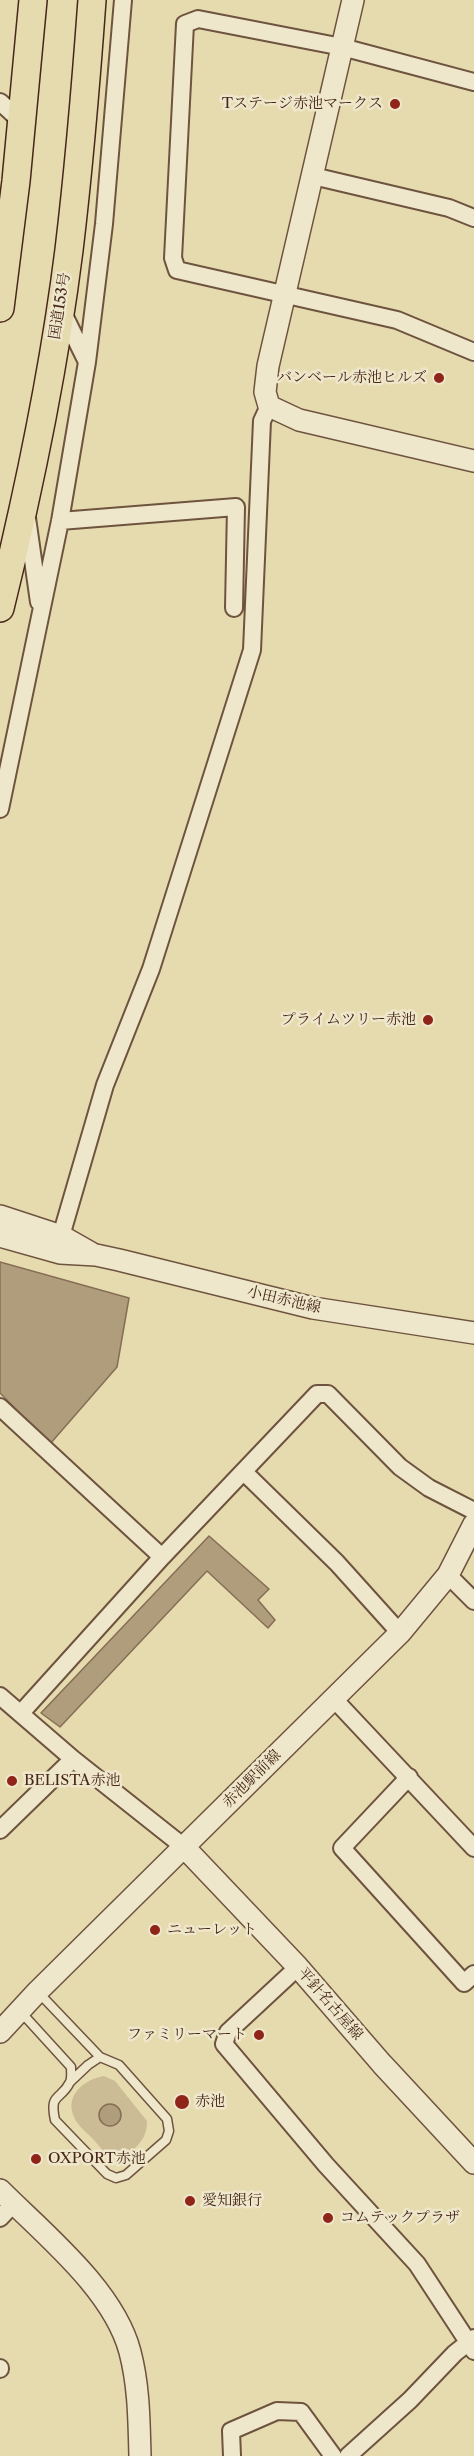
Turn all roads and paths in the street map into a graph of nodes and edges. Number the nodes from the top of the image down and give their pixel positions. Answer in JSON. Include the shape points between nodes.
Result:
{"nodes":[{"id":1,"x":33,"y":0,"type":"edge"},
{"id":2,"x":92,"y":0,"type":"edge"},
{"id":3,"x":123,"y":0,"type":"edge"},
{"id":4,"x":353,"y":0,"type":"edge"},
{"id":5,"x":342,"y":47,"type":"junction"},
{"id":6,"x":474,"y":82,"type":"edge"},
{"id":7,"x":0,"y":102,"type":"edge"},
{"id":8,"x":22,"y":122,"type":"junction"},
{"id":9,"x":313,"y":177,"type":"junction"},
{"id":10,"x":474,"y":218,"type":"edge"},
{"id":11,"x":284,"y":294,"type":"junction"},
{"id":12,"x":0,"y":308,"type":"edge"},
{"id":13,"x":60,"y":308,"type":"junction"},
{"id":14,"x":474,"y":352,"type":"edge"},
{"id":15,"x":87,"y":362,"type":"junction"},
{"id":16,"x":269,"y":406,"type":"junction"},
{"id":17,"x":474,"y":461,"type":"edge"},
{"id":18,"x":25,"y":505,"type":"junction"},
{"id":19,"x":60,"y":521,"type":"junction"},
{"id":20,"x":0,"y":608,"type":"edge"},
{"id":21,"x":234,"y":608,"type":"dead end"},
{"id":22,"x":41,"y":614,"type":"junction"},
{"id":23,"x":0,"y":809,"type":"edge"},
{"id":24,"x":0,"y":1216,"type":"edge"},
{"id":25,"x":0,"y":1236,"type":"edge"},
{"id":26,"x":61,"y":1236,"type":"junction"},
{"id":27,"x":96,"y":1255,"type":"junction"},
{"id":28,"x":474,"y":1333,"type":"edge"},
{"id":29,"x":0,"y":1407,"type":"edge"},
{"id":30,"x":244,"y":1472,"type":"junction"},
{"id":31,"x":474,"y":1511,"type":"edge"},
{"id":32,"x":474,"y":1524,"type":"edge"},
{"id":33,"x":162,"y":1557,"type":"junction"},
{"id":34,"x":448,"y":1575,"type":"junction"},
{"id":35,"x":471,"y":1593,"type":"edge"},
{"id":36,"x":400,"y":1633,"type":"junction"},
{"id":37,"x":0,"y":1696,"type":"edge"},
{"id":38,"x":333,"y":1698,"type":"junction"},
{"id":39,"x":21,"y":1713,"type":"junction"},
{"id":40,"x":74,"y":1759,"type":"junction"},
{"id":41,"x":409,"y":1777,"type":"junction"},
{"id":42,"x":0,"y":1830,"type":"edge"},
{"id":43,"x":184,"y":1847,"type":"junction"},
{"id":44,"x":474,"y":1848,"type":"edge"},
{"id":45,"x":298,"y":1967,"type":"junction"},
{"id":46,"x":469,"y":1979,"type":"edge"},
{"id":47,"x":38,"y":1991,"type":"junction"},
{"id":48,"x":11,"y":2021,"type":"edge"},
{"id":49,"x":100,"y":2057,"type":"junction"},
{"id":50,"x":70,"y":2082,"type":"junction"},
{"id":51,"x":474,"y":2163,"type":"edge"},
{"id":52,"x":4,"y":2204,"type":"edge"},
{"id":53,"x":472,"y":2344,"type":"edge"},
{"id":54,"x":140,"y":2456,"type":"edge"},
{"id":55,"x":232,"y":2456,"type":"edge"},
{"id":56,"x":333,"y":2456,"type":"edge"},
{"id":57,"x":348,"y":2456,"type":"edge"}],
"edges":[{"from":1,"to":8,"type":"highway"},
{"from":2,"to":13,"type":"highway","name":"国道153号"},
{"from":3,"to":15,"type":"street","via":[[105,213]]},
{"from":4,"to":5,"type":"street"},
{"from":5,"to":6,"type":"street"},
{"from":5,"to":9,"type":"street"},
{"from":5,"to":11,"type":"street","via":[[198,20],[185,24],[173,258],[177,270]]},
{"from":7,"to":8,"type":"street"},
{"from":8,"to":12,"type":"highway"},
{"from":9,"to":10,"type":"street","via":[[449,208]]},
{"from":9,"to":11,"type":"street"},
{"from":11,"to":14,"type":"street","via":[[397,320]]},
{"from":11,"to":16,"type":"street","via":[[268,366],[265,392]]},
{"from":13,"to":15,"type":"street"},
{"from":13,"to":18,"type":"highway","name":"国道153号"},
{"from":15,"to":19,"type":"street"},
{"from":16,"to":17,"type":"street","via":[[299,420]]},
{"from":16,"to":26,"type":"street","via":[[262,421],[252,650],[151,969],[105,1085]]},
{"from":18,"to":20,"type":"highway","name":"国道153号"},
{"from":18,"to":22,"type":"street"},
{"from":19,"to":21,"type":"street","via":[[236,507]]},
{"from":19,"to":22,"type":"street"},
{"from":22,"to":23,"type":"street"},
{"from":24,"to":26,"type":"street","name":"小田赤池線"},
{"from":25,"to":27,"type":"street","name":"小田赤池線","via":[[60,1253]]},
{"from":26,"to":27,"type":"street","name":"小田赤池線"},
{"from":27,"to":28,"type":"street","name":"小田赤池線","via":[[313,1308]]},
{"from":29,"to":33,"type":"street"},
{"from":30,"to":31,"type":"street","via":[[317,1394],[328,1394],[400,1467],[429,1488]]},
{"from":30,"to":33,"type":"street"},
{"from":30,"to":36,"type":"street","via":[[337,1563]]},
{"from":32,"to":34,"type":"street","name":"赤池駅前線"},
{"from":33,"to":39,"type":"street"},
{"from":34,"to":35,"type":"street"},
{"from":34,"to":36,"type":"street","name":"赤池駅前線"},
{"from":36,"to":38,"type":"street","name":"赤池駅前線"},
{"from":37,"to":39,"type":"street"},
{"from":38,"to":41,"type":"street"},
{"from":38,"to":43,"type":"street","name":"赤池駅前線"},
{"from":39,"to":40,"type":"street"},
{"from":40,"to":42,"type":"street"},
{"from":40,"to":43,"type":"street"},
{"from":41,"to":44,"type":"street"},
{"from":41,"to":46,"type":"street","via":[[342,1848]]},
{"from":43,"to":45,"type":"street","name":"平針名古屋線"},
{"from":43,"to":47,"type":"street","name":"赤池駅前線"},
{"from":45,"to":51,"type":"street","name":"平針名古屋線"},
{"from":45,"to":53,"type":"street","via":[[228,2032],[224,2044],[326,2165],[417,2264]]},
{"from":47,"to":48,"type":"street","name":"赤池駅前線"},
{"from":47,"to":49,"type":"lane"},
{"from":48,"to":50,"type":"lane","via":[[68,2062]]},
{"from":49,"to":50,"type":"lane"},
{"from":49,"to":50,"type":"lane","via":[[119,2065],[167,2119],[166,2140],[126,2175],[116,2178],[107,2174],[55,2120],[54,2100]]},
{"from":52,"to":54,"type":"street","via":[[84,2275],[120,2324],[135,2379]]},
{"from":53,"to":57,"type":"street","via":[[455,2353]]},
{"from":55,"to":56,"type":"street","via":[[231,2431],[277,2411],[301,2412]]}]}
